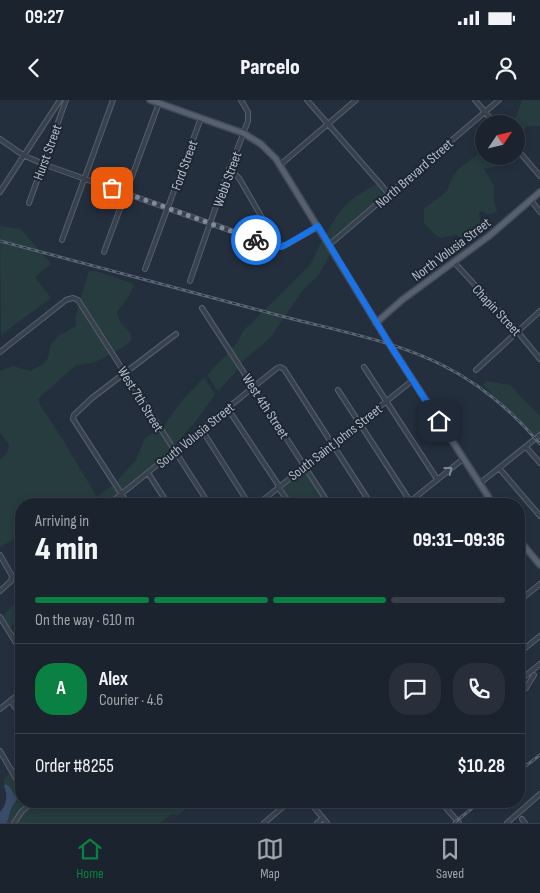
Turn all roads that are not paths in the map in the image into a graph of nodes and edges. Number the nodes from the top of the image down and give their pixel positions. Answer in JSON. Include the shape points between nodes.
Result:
{"nodes":[{"id":1,"x":60,"y":100,"type":"edge"},
{"id":2,"x":66,"y":100,"type":"edge"},
{"id":3,"x":113,"y":100,"type":"edge"},
{"id":4,"x":150,"y":100,"type":"edge"},
{"id":5,"x":240,"y":100,"type":"edge"},
{"id":6,"x":307,"y":100,"type":"edge"},
{"id":7,"x":356,"y":100,"type":"edge"},
{"id":8,"x":475,"y":100,"type":"edge"},
{"id":9,"x":500,"y":100,"type":"edge"},
{"id":10,"x":159,"y":103,"type":"junction"},
{"id":11,"x":486,"y":112,"type":"junction"},
{"id":12,"x":488,"y":115,"type":"edge"},
{"id":13,"x":201,"y":118,"type":"junction"},
{"id":14,"x":327,"y":125,"type":"junction"},
{"id":15,"x":243,"y":134,"type":"junction"},
{"id":16,"x":0,"y":139,"type":"edge"},
{"id":17,"x":24,"y":155,"type":"junction"},
{"id":18,"x":525,"y":158,"type":"edge"},
{"id":19,"x":43,"y":164,"type":"junction"},
{"id":20,"x":280,"y":165,"type":"junction"},
{"id":21,"x":229,"y":169,"type":"junction"},
{"id":22,"x":540,"y":176,"type":"edge"},
{"id":23,"x":84,"y":179,"type":"junction"},
{"id":24,"x":0,"y":192,"type":"edge"},
{"id":25,"x":540,"y":192,"type":"edge"},
{"id":26,"x":126,"y":194,"type":"junction"},
{"id":27,"x":389,"y":194,"type":"junction"},
{"id":28,"x":530,"y":200,"type":"junction"},
{"id":29,"x":28,"y":203,"type":"dead end"},
{"id":30,"x":168,"y":209,"type":"junction"},
{"id":31,"x":540,"y":212,"type":"edge"},
{"id":32,"x":211,"y":224,"type":"junction"},
{"id":33,"x":318,"y":226,"type":"junction"},
{"id":34,"x":62,"y":240,"type":"dead end"},
{"id":35,"x":329,"y":245,"type":"junction"},
{"id":36,"x":279,"y":247,"type":"junction"},
{"id":37,"x":104,"y":252,"type":"dead end"},
{"id":38,"x":454,"y":262,"type":"junction"},
{"id":39,"x":145,"y":269,"type":"dead end"},
{"id":40,"x":190,"y":281,"type":"dead end"},
{"id":41,"x":202,"y":308,"type":"dead end"},
{"id":42,"x":540,"y":311,"type":"edge"},
{"id":43,"x":376,"y":323,"type":"junction"},
{"id":44,"x":518,"y":331,"type":"junction"},
{"id":45,"x":176,"y":334,"type":"dead end"},
{"id":46,"x":0,"y":352,"type":"edge"},
{"id":47,"x":540,"y":358,"type":"edge"},
{"id":48,"x":364,"y":367,"type":"dead end"},
{"id":49,"x":476,"y":370,"type":"dead end"},
{"id":50,"x":125,"y":374,"type":"junction"},
{"id":51,"x":413,"y":380,"type":"junction"},
{"id":52,"x":254,"y":387,"type":"junction"},
{"id":53,"x":338,"y":390,"type":"dead end"},
{"id":54,"x":386,"y":402,"type":"junction"},
{"id":55,"x":228,"y":409,"type":"junction"},
{"id":56,"x":359,"y":423,"type":"junction"},
{"id":57,"x":202,"y":430,"type":"junction"},
{"id":58,"x":540,"y":435,"type":"edge"},
{"id":59,"x":332,"y":444,"type":"junction"},
{"id":60,"x":526,"y":446,"type":"junction"},
{"id":61,"x":175,"y":452,"type":"junction"},
{"id":62,"x":464,"y":459,"type":"junction"},
{"id":63,"x":540,"y":463,"type":"edge"},
{"id":64,"x":305,"y":466,"type":"junction"},
{"id":65,"x":498,"y":468,"type":"junction"},
{"id":66,"x":148,"y":473,"type":"junction"},
{"id":67,"x":437,"y":480,"type":"junction"},
{"id":68,"x":479,"y":484,"type":"junction"},
{"id":69,"x":279,"y":487,"type":"junction"},
{"id":70,"x":122,"y":494,"type":"junction"},
{"id":71,"x":117,"y":498,"type":"edge"},
{"id":72,"x":124,"y":498,"type":"edge"},
{"id":73,"x":164,"y":498,"type":"edge"},
{"id":74,"x":205,"y":498,"type":"edge"},
{"id":75,"x":245,"y":498,"type":"edge"},
{"id":76,"x":265,"y":498,"type":"edge"},
{"id":77,"x":286,"y":498,"type":"edge"},
{"id":78,"x":325,"y":498,"type":"edge"},
{"id":79,"x":366,"y":498,"type":"edge"},
{"id":80,"x":406,"y":498,"type":"edge"},
{"id":81,"x":413,"y":498,"type":"edge"},
{"id":82,"x":489,"y":498,"type":"edge"},
{"id":83,"x":524,"y":498,"type":"edge"},
{"id":84,"x":525,"y":499,"type":"edge"},
{"id":85,"x":540,"y":516,"type":"edge"},
{"id":86,"x":525,"y":546,"type":"edge"},
{"id":87,"x":0,"y":555,"type":"edge"},
{"id":88,"x":538,"y":558,"type":"edge"},
{"id":89,"x":540,"y":565,"type":"edge"},
{"id":90,"x":540,"y":584,"type":"edge"},
{"id":91,"x":0,"y":591,"type":"edge"},
{"id":92,"x":525,"y":596,"type":"edge"},
{"id":93,"x":0,"y":617,"type":"edge"},
{"id":94,"x":540,"y":636,"type":"edge"},
{"id":95,"x":15,"y":641,"type":"edge"},
{"id":96,"x":525,"y":648,"type":"edge"},
{"id":97,"x":540,"y":664,"type":"edge"},
{"id":98,"x":534,"y":675,"type":"dead end"},
{"id":99,"x":525,"y":676,"type":"edge"},
{"id":100,"x":526,"y":688,"type":"dead end"},
{"id":101,"x":15,"y":697,"type":"edge"},
{"id":102,"x":11,"y":701,"type":"junction"},
{"id":103,"x":15,"y":707,"type":"edge"},
{"id":104,"x":0,"y":710,"type":"edge"},
{"id":105,"x":0,"y":751,"type":"edge"},
{"id":106,"x":15,"y":777,"type":"edge"},
{"id":107,"x":540,"y":794,"type":"edge"},
{"id":108,"x":525,"y":807,"type":"edge"},
{"id":109,"x":25,"y":808,"type":"edge"},
{"id":110,"x":282,"y":808,"type":"edge"},
{"id":111,"x":315,"y":808,"type":"edge"},
{"id":112,"x":446,"y":808,"type":"edge"},
{"id":113,"x":524,"y":808,"type":"edge"},
{"id":114,"x":323,"y":818,"type":"junction"},
{"id":115,"x":14,"y":823,"type":"edge"},
{"id":116,"x":264,"y":823,"type":"edge"},
{"id":117,"x":317,"y":823,"type":"edge"},
{"id":118,"x":327,"y":823,"type":"edge"},
{"id":119,"x":459,"y":823,"type":"edge"},
{"id":120,"x":507,"y":823,"type":"edge"}],
"edges":[{"from":1,"to":17,"type":"street"},
{"from":2,"to":19,"type":"street","name":"Hurst Street"},
{"from":3,"to":23,"type":"street"},
{"from":4,"to":10,"type":"main road"},
{"from":5,"to":15,"type":"street","name":"Webb Street","via":[[248,115]]},
{"from":6,"to":14,"type":"street"},
{"from":7,"to":14,"type":"street"},
{"from":8,"to":11,"type":"street"},
{"from":9,"to":11,"type":"street","name":"North Brevard Street"},
{"from":10,"to":13,"type":"main road"},
{"from":10,"to":26,"type":"street"},
{"from":11,"to":12,"type":"street"},
{"from":11,"to":27,"type":"street","name":"North Brevard Street"},
{"from":13,"to":15,"type":"main road"},
{"from":13,"to":30,"type":"street","name":"Ford Street"},
{"from":14,"to":20,"type":"street"},
{"from":14,"to":27,"type":"street"},
{"from":15,"to":20,"type":"main road","via":[[264,147]]},
{"from":15,"to":21,"type":"street","name":"Webb Street"},
{"from":16,"to":17,"type":"street"},
{"from":17,"to":19,"type":"street"},
{"from":17,"to":24,"type":"street"},
{"from":18,"to":22,"type":"street"},
{"from":19,"to":23,"type":"street"},
{"from":19,"to":29,"type":"street","name":"Hurst Street"},
{"from":20,"to":33,"type":"main road"},
{"from":21,"to":32,"type":"street","name":"Webb Street"},
{"from":21,"to":36,"type":"street","via":[[239,178]]},
{"from":23,"to":26,"type":"street"},
{"from":23,"to":34,"type":"street"},
{"from":25,"to":28,"type":"main road","name":"North Volusia Street"},
{"from":26,"to":30,"type":"street"},
{"from":26,"to":37,"type":"street"},
{"from":27,"to":35,"type":"street","name":"North Brevard Street"},
{"from":28,"to":31,"type":"street"},
{"from":28,"to":38,"type":"main road","name":"North Volusia Street"},
{"from":30,"to":32,"type":"street"},
{"from":30,"to":39,"type":"street","name":"Ford Street"},
{"from":32,"to":36,"type":"street"},
{"from":32,"to":40,"type":"street","name":"Webb Street"},
{"from":33,"to":35,"type":"main road"},
{"from":33,"to":36,"type":"street"},
{"from":35,"to":43,"type":"main road"},
{"from":38,"to":43,"type":"main road","name":"North Volusia Street"},
{"from":38,"to":44,"type":"street","name":"Chapin Street"},
{"from":41,"to":52,"type":"street","name":"West 4th Street"},
{"from":42,"to":44,"type":"street"},
{"from":43,"to":51,"type":"main road"},
{"from":44,"to":47,"type":"street","name":"Chapin Street"},
{"from":44,"to":49,"type":"street"},
{"from":45,"to":50,"type":"street"},
{"from":46,"to":50,"type":"street","name":"West 7th Street","via":[[71,298],[78,300]]},
{"from":48,"to":54,"type":"street"},
{"from":50,"to":61,"type":"street","name":"West 7th Street"},
{"from":50,"to":70,"type":"street","via":[[79,408],[73,419]]},
{"from":51,"to":54,"type":"street","name":"South Saint Johns Street"},
{"from":51,"to":62,"type":"main road"},
{"from":52,"to":55,"type":"street","name":"South Volusia Street"},
{"from":52,"to":59,"type":"street","name":"South Volusia Street","via":[[277,368],[284,369]]},
{"from":52,"to":64,"type":"street","name":"West 4th Street"},
{"from":53,"to":56,"type":"street"},
{"from":54,"to":56,"type":"street","name":"South Saint Johns Street"},
{"from":54,"to":67,"type":"street"},
{"from":55,"to":57,"type":"street","name":"South Volusia Street"},
{"from":55,"to":69,"type":"street"},
{"from":56,"to":59,"type":"street","name":"South Saint Johns Street"},
{"from":56,"to":80,"type":"street"},
{"from":57,"to":61,"type":"street","name":"South Volusia Street"},
{"from":57,"to":75,"type":"street"},
{"from":58,"to":60,"type":"street"},
{"from":59,"to":64,"type":"street","name":"South Saint Johns Street"},
{"from":59,"to":79,"type":"street"},
{"from":60,"to":63,"type":"street"},
{"from":60,"to":65,"type":"street"},
{"from":61,"to":66,"type":"street","name":"South Volusia Street"},
{"from":61,"to":74,"type":"street","name":"West 7th Street"},
{"from":67,"to":62,"type":"street","one_way":true},
{"from":62,"to":68,"type":"main road"},
{"from":64,"to":69,"type":"street","name":"South Saint Johns Street"},
{"from":64,"to":78,"type":"street","name":"West 4th Street"},
{"from":65,"to":68,"type":"street"},
{"from":65,"to":83,"type":"street"},
{"from":66,"to":70,"type":"street","name":"South Volusia Street"},
{"from":66,"to":73,"type":"street"},
{"from":67,"to":81,"type":"street"},
{"from":68,"to":82,"type":"main road"},
{"from":69,"to":76,"type":"street","name":"South Saint Johns Street"},
{"from":69,"to":77,"type":"street"},
{"from":70,"to":71,"type":"street","name":"South Volusia Street"},
{"from":70,"to":72,"type":"street"},
{"from":84,"to":85,"type":"street"},
{"from":86,"to":88,"type":"main road"},
{"from":87,"to":91,"type":"street","via":[[12,576]]},
{"from":88,"to":89,"type":"main road"},
{"from":90,"to":92,"type":"street"},
{"from":93,"to":95,"type":"street"},
{"from":94,"to":96,"type":"street"},
{"from":97,"to":99,"type":"street"},
{"from":98,"to":100,"type":"street"},
{"from":101,"to":102,"type":"street"},
{"from":102,"to":103,"type":"street"},
{"from":102,"to":104,"type":"street"},
{"from":105,"to":106,"type":"street"},
{"from":107,"to":108,"type":"street"},
{"from":109,"to":115,"type":"street"},
{"from":110,"to":116,"type":"street"},
{"from":111,"to":114,"type":"street"},
{"from":112,"to":119,"type":"street"},
{"from":113,"to":120,"type":"street"},
{"from":114,"to":117,"type":"street"},
{"from":114,"to":118,"type":"street"}]}
